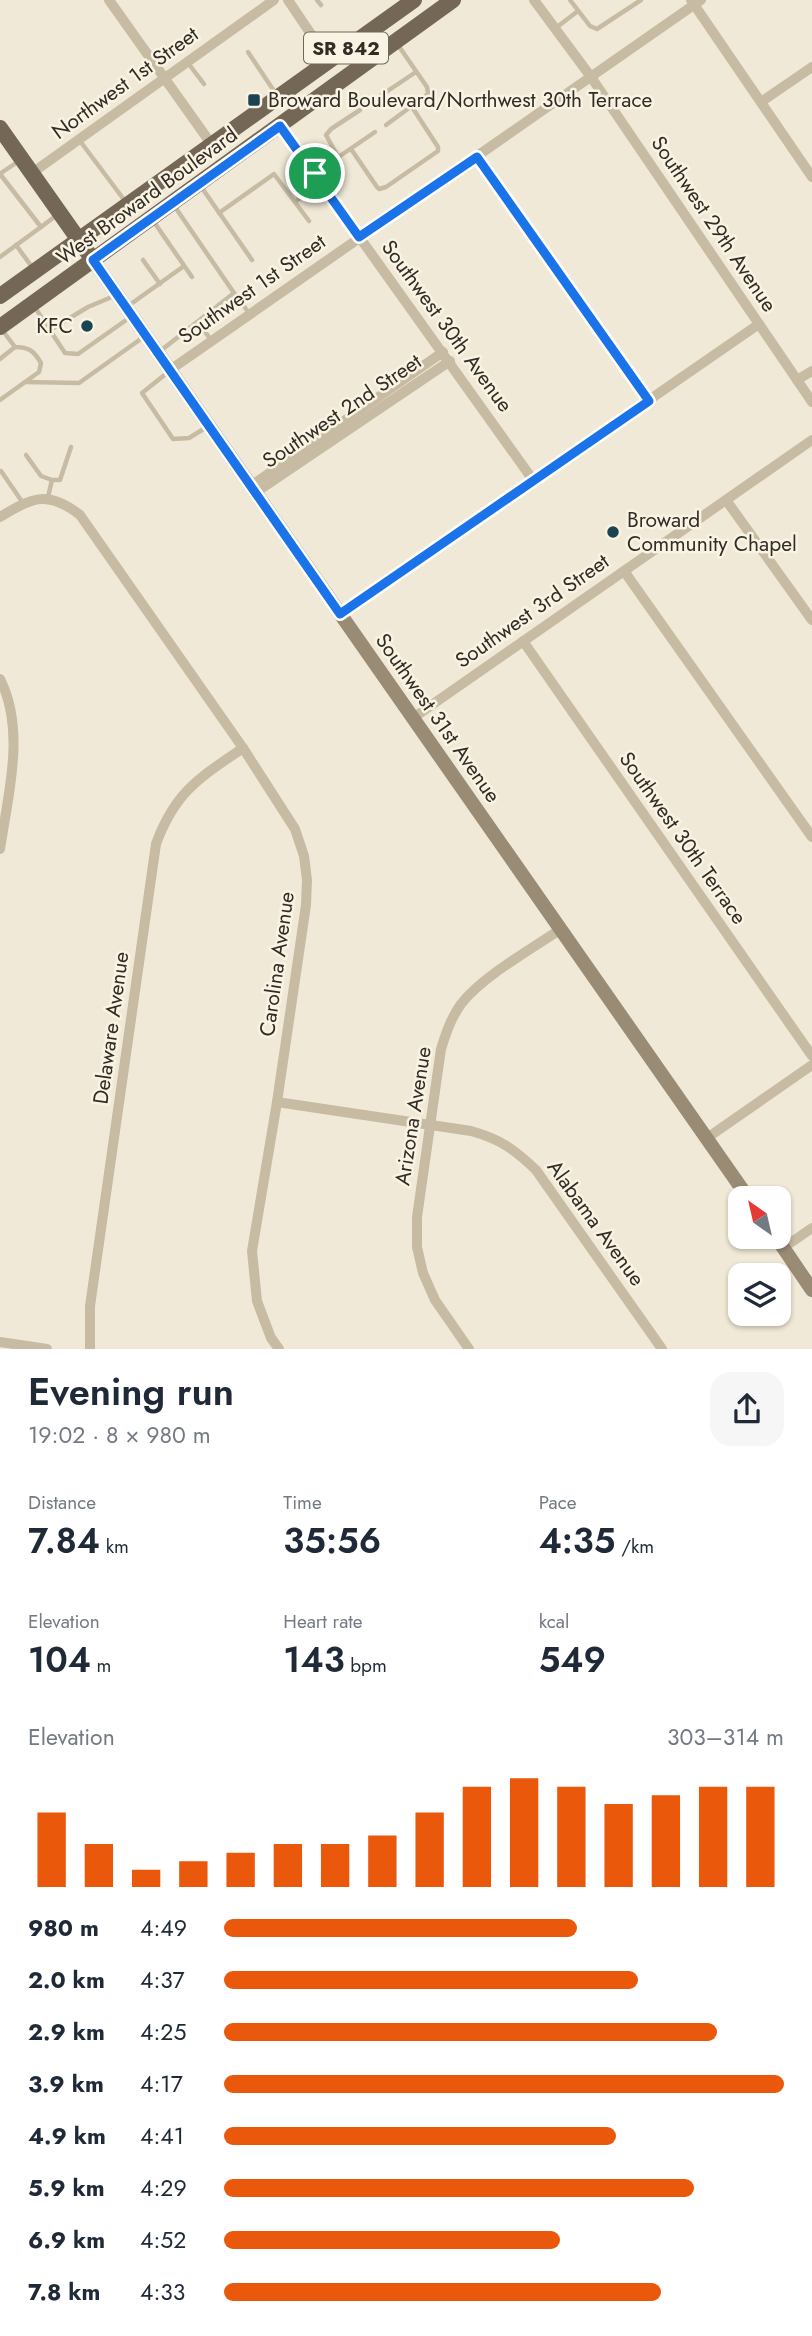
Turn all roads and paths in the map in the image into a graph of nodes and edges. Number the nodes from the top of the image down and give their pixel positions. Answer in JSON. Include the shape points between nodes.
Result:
{"nodes":[{"id":1,"x":109,"y":0,"type":"edge"},
{"id":2,"x":274,"y":0,"type":"edge"},
{"id":3,"x":288,"y":0,"type":"edge"},
{"id":4,"x":414,"y":0,"type":"edge"},
{"id":5,"x":453,"y":0,"type":"edge"},
{"id":6,"x":534,"y":0,"type":"edge"},
{"id":7,"x":570,"y":0,"type":"edge"},
{"id":8,"x":641,"y":0,"type":"edge"},
{"id":9,"x":696,"y":2,"type":"edge"},
{"id":10,"x":441,"y":5,"type":"edge"},
{"id":11,"x":579,"y":11,"type":"junction"},
{"id":12,"x":555,"y":28,"type":"junction"},
{"id":13,"x":396,"y":42,"type":"junction"},
{"id":14,"x":248,"y":52,"type":"dead end"},
{"id":15,"x":329,"y":61,"type":"junction"},
{"id":16,"x":188,"y":62,"type":"junction"},
{"id":17,"x":812,"y":67,"type":"edge"},
{"id":18,"x":416,"y":72,"type":"junction"},
{"id":19,"x":591,"y":77,"type":"junction"},
{"id":20,"x":165,"y":78,"type":"junction"},
{"id":21,"x":204,"y":84,"type":"dead end"},
{"id":22,"x":279,"y":97,"type":"junction"},
{"id":23,"x":371,"y":102,"type":"dead end"},
{"id":24,"x":761,"y":102,"type":"junction"},
{"id":25,"x":412,"y":107,"type":"junction"},
{"id":26,"x":360,"y":110,"type":"dead end"},
{"id":27,"x":386,"y":125,"type":"dead end"},
{"id":28,"x":280,"y":126,"type":"junction"},
{"id":29,"x":0,"y":128,"type":"edge"},
{"id":30,"x":375,"y":132,"type":"dead end"},
{"id":31,"x":79,"y":140,"type":"junction"},
{"id":32,"x":212,"y":145,"type":"junction"},
{"id":33,"x":351,"y":149,"type":"junction"},
{"id":34,"x":338,"y":157,"type":"junction"},
{"id":35,"x":477,"y":157,"type":"junction"},
{"id":36,"x":22,"y":159,"type":"junction"},
{"id":37,"x":0,"y":173,"type":"edge"},
{"id":38,"x":32,"y":173,"type":"junction"},
{"id":39,"x":315,"y":173,"type":"junction"},
{"id":40,"x":812,"y":177,"type":"edge"},
{"id":41,"x":322,"y":182,"type":"junction"},
{"id":42,"x":199,"y":184,"type":"junction"},
{"id":43,"x":295,"y":202,"type":"junction"},
{"id":44,"x":172,"y":203,"type":"junction"},
{"id":45,"x":128,"y":204,"type":"junction"},
{"id":46,"x":61,"y":213,"type":"junction"},
{"id":47,"x":219,"y":213,"type":"junction"},
{"id":48,"x":152,"y":218,"type":"junction"},
{"id":49,"x":309,"y":221,"type":"dead end"},
{"id":50,"x":41,"y":228,"type":"junction"},
{"id":51,"x":359,"y":237,"type":"junction"},
{"id":52,"x":79,"y":239,"type":"junction"},
{"id":53,"x":16,"y":245,"type":"junction"},
{"id":54,"x":0,"y":257,"type":"edge"},
{"id":55,"x":93,"y":260,"type":"junction"},
{"id":56,"x":143,"y":260,"type":"dead end"},
{"id":57,"x":253,"y":260,"type":"dead end"},
{"id":58,"x":184,"y":266,"type":"junction"},
{"id":59,"x":35,"y":271,"type":"junction"},
{"id":60,"x":192,"y":277,"type":"dead end"},
{"id":61,"x":160,"y":284,"type":"junction"},
{"id":62,"x":1,"y":292,"type":"edge"},
{"id":63,"x":234,"y":293,"type":"junction"},
{"id":64,"x":118,"y":294,"type":"junction"},
{"id":65,"x":32,"y":304,"type":"junction"},
{"id":66,"x":130,"y":312,"type":"junction"},
{"id":67,"x":250,"y":314,"type":"junction"},
{"id":68,"x":198,"y":323,"type":"junction"},
{"id":69,"x":759,"y":324,"type":"junction"},
{"id":70,"x":0,"y":327,"type":"edge"},
{"id":71,"x":50,"y":330,"type":"junction"},
{"id":72,"x":146,"y":336,"type":"junction"},
{"id":73,"x":212,"y":341,"type":"junction"},
{"id":74,"x":15,"y":348,"type":"junction"},
{"id":75,"x":158,"y":352,"type":"junction"},
{"id":76,"x":443,"y":352,"type":"junction"},
{"id":77,"x":0,"y":359,"type":"edge"},
{"id":78,"x":450,"y":361,"type":"junction"},
{"id":79,"x":170,"y":370,"type":"junction"},
{"id":80,"x":812,"y":370,"type":"edge"},
{"id":81,"x":797,"y":380,"type":"junction"},
{"id":82,"x":25,"y":382,"type":"junction"},
{"id":83,"x":0,"y":400,"type":"edge"},
{"id":84,"x":649,"y":401,"type":"junction"},
{"id":85,"x":812,"y":402,"type":"edge"},
{"id":86,"x":209,"y":426,"type":"junction"},
{"id":87,"x":812,"y":440,"type":"edge"},
{"id":88,"x":71,"y":447,"type":"dead end"},
{"id":89,"x":26,"y":455,"type":"dead end"},
{"id":90,"x":1,"y":471,"type":"edge"},
{"id":91,"x":52,"y":480,"type":"junction"},
{"id":92,"x":533,"y":480,"type":"junction"},
{"id":93,"x":253,"y":489,"type":"junction"},
{"id":94,"x":48,"y":497,"type":"junction"},
{"id":95,"x":726,"y":500,"type":"junction"},
{"id":96,"x":23,"y":503,"type":"junction"},
{"id":97,"x":0,"y":517,"type":"edge"},
{"id":98,"x":624,"y":571,"type":"junction"},
{"id":99,"x":340,"y":614,"type":"junction"},
{"id":100,"x":812,"y":620,"type":"edge"},
{"id":101,"x":523,"y":641,"type":"junction"},
{"id":102,"x":0,"y":679,"type":"edge"},
{"id":103,"x":412,"y":718,"type":"junction"},
{"id":104,"x":243,"y":748,"type":"junction"},
{"id":105,"x":812,"y":837,"type":"edge"},
{"id":106,"x":0,"y":849,"type":"edge"},
{"id":107,"x":561,"y":929,"type":"junction"},
{"id":108,"x":812,"y":1056,"type":"edge"},
{"id":109,"x":812,"y":1065,"type":"edge"},
{"id":110,"x":277,"y":1102,"type":"junction"},
{"id":111,"x":429,"y":1126,"type":"junction"},
{"id":112,"x":708,"y":1138,"type":"junction"},
{"id":113,"x":740,"y":1186,"type":"edge"},
{"id":114,"x":812,"y":1228,"type":"edge"},
{"id":115,"x":791,"y":1238,"type":"edge"},
{"id":116,"x":784,"y":1250,"type":"edge"},
{"id":117,"x":812,"y":1290,"type":"edge"},
{"id":118,"x":0,"y":1342,"type":"edge"},
{"id":119,"x":47,"y":1349,"type":"edge"},
{"id":120,"x":90,"y":1349,"type":"edge"},
{"id":121,"x":279,"y":1349,"type":"edge"},
{"id":122,"x":469,"y":1349,"type":"edge"},
{"id":123,"x":662,"y":1349,"type":"edge"}],
"edges":[{"from":1,"to":20,"type":"street"},
{"from":2,"to":16,"type":"street","name":"Northwest 1st Street"},
{"from":3,"to":15,"type":"street"},
{"from":4,"to":15,"type":"main road","name":"West Broward Boulevard","number":"SR 842"},
{"from":5,"to":10,"type":"main road","name":"West Broward Boulevard","number":"SR 842"},
{"from":6,"to":12,"type":"street","name":"Southwest 29th Avenue"},
{"from":7,"to":11,"type":"lane"},
{"from":8,"to":11,"type":"lane","via":[[597,29]]},
{"from":9,"to":19,"type":"street","name":"Southwest 1st Street"},
{"from":9,"to":24,"type":"street"},
{"from":10,"to":13,"type":"main road","name":"West Broward Boulevard","number":"SR 842"},
{"from":11,"to":12,"type":"lane"},
{"from":12,"to":19,"type":"street","name":"Southwest 29th Avenue"},
{"from":13,"to":18,"type":"lane"},
{"from":13,"to":28,"type":"main road","name":"West Broward Boulevard","number":"SR 842"},
{"from":14,"to":22,"type":"lane"},
{"from":15,"to":22,"type":"main road","name":"West Broward Boulevard","number":"SR 842"},
{"from":16,"to":20,"type":"street","name":"Northwest 1st Street"},
{"from":16,"to":21,"type":"lane"},
{"from":17,"to":24,"type":"street"},
{"from":18,"to":23,"type":"lane"},
{"from":18,"to":25,"type":"lane","via":[[428,94]]},
{"from":19,"to":35,"type":"street","name":"Southwest 1st Street"},
{"from":19,"to":69,"type":"street","name":"Southwest 29th Avenue"},
{"from":20,"to":31,"type":"street","name":"Northwest 1st Street"},
{"from":20,"to":32,"type":"street"},
{"from":22,"to":32,"type":"main road","name":"West Broward Boulevard","number":"SR 842"},
{"from":24,"to":40,"type":"street"},
{"from":25,"to":27,"type":"lane"},
{"from":25,"to":33,"type":"lane","via":[[438,151],[386,187],[377,187]]},
{"from":26,"to":34,"type":"lane","via":[[326,135]]},
{"from":28,"to":39,"type":"street","name":"Southwest 30th Avenue"},
{"from":28,"to":42,"type":"main road","name":"West Broward Boulevard","number":"SR 842"},
{"from":29,"to":36,"type":"main road"},
{"from":30,"to":33,"type":"lane"},
{"from":31,"to":38,"type":"street","name":"Northwest 1st Street"},
{"from":31,"to":45,"type":"lane"},
{"from":32,"to":45,"type":"main road","name":"West Broward Boulevard","number":"SR 842"},
{"from":33,"to":34,"type":"lane"},
{"from":34,"to":39,"type":"lane"},
{"from":35,"to":51,"type":"street","name":"Southwest 1st Street"},
{"from":35,"to":84,"type":"street"},
{"from":36,"to":37,"type":"lane"},
{"from":36,"to":38,"type":"main road"},
{"from":37,"to":50,"type":"lane"},
{"from":38,"to":46,"type":"main road"},
{"from":39,"to":41,"type":"street","name":"Southwest 30th Avenue"},
{"from":41,"to":43,"type":"lane"},
{"from":41,"to":51,"type":"street","name":"Southwest 30th Avenue"},
{"from":42,"to":44,"type":"main road","name":"West Broward Boulevard","number":"SR 842"},
{"from":42,"to":47,"type":"lane"},
{"from":43,"to":47,"type":"lane","via":[[274,174]]},
{"from":43,"to":49,"type":"lane"},
{"from":44,"to":48,"type":"main road","name":"West Broward Boulevard","number":"SR 842"},
{"from":44,"to":63,"type":"lane"},
{"from":45,"to":52,"type":"main road","name":"West Broward Boulevard","number":"SR 842"},
{"from":46,"to":50,"type":"lane"},
{"from":46,"to":52,"type":"main road"},
{"from":47,"to":57,"type":"lane"},
{"from":48,"to":55,"type":"main road","name":"West Broward Boulevard","number":"SR 842"},
{"from":48,"to":58,"type":"lane"},
{"from":50,"to":53,"type":"lane"},
{"from":51,"to":67,"type":"street","name":"Southwest 1st Street"},
{"from":51,"to":76,"type":"street","name":"Southwest 30th Avenue"},
{"from":52,"to":55,"type":"main road"},
{"from":52,"to":59,"type":"main road","name":"West Broward Boulevard","number":"SR 842"},
{"from":53,"to":54,"type":"lane"},
{"from":53,"to":59,"type":"lane"},
{"from":55,"to":64,"type":"main road","name":"Southwest 31st Avenue"},
{"from":55,"to":65,"type":"main road","name":"West Broward Boulevard","number":"SR 842"},
{"from":56,"to":61,"type":"lane"},
{"from":58,"to":60,"type":"lane"},
{"from":58,"to":61,"type":"lane"},
{"from":59,"to":62,"type":"main road","name":"West Broward Boulevard","number":"SR 842"},
{"from":61,"to":66,"type":"lane"},
{"from":63,"to":67,"type":"lane"},
{"from":63,"to":68,"type":"lane"},
{"from":64,"to":66,"type":"main road","name":"Southwest 31st Avenue"},
{"from":64,"to":71,"type":"lane"},
{"from":65,"to":70,"type":"main road","name":"West Broward Boulevard","number":"SR 842"},
{"from":65,"to":71,"type":"lane"},
{"from":66,"to":71,"type":"lane","via":[[78,354],[65,353]]},
{"from":66,"to":72,"type":"main road","name":"Southwest 31st Avenue"},
{"from":67,"to":73,"type":"street","name":"Southwest 1st Street"},
{"from":68,"to":73,"type":"lane"},
{"from":68,"to":75,"type":"lane"},
{"from":69,"to":81,"type":"street","name":"Southwest 29th Avenue"},
{"from":69,"to":84,"type":"street"},
{"from":70,"to":74,"type":"lane"},
{"from":72,"to":75,"type":"main road","name":"Southwest 31st Avenue"},
{"from":72,"to":82,"type":"lane","via":[[79,383]]},
{"from":73,"to":79,"type":"street","name":"Southwest 1st Street"},
{"from":74,"to":77,"type":"lane"},
{"from":74,"to":82,"type":"lane","via":[[35,352],[41,363],[39,372]]},
{"from":75,"to":79,"type":"main road","name":"Southwest 31st Avenue"},
{"from":76,"to":78,"type":"street","name":"Southwest 30th Avenue"},
{"from":76,"to":93,"type":"street","name":"Southwest 2nd Street"},
{"from":78,"to":92,"type":"street","name":"Southwest 30th Avenue"},
{"from":78,"to":93,"type":"street","name":"Southwest 2nd Street"},
{"from":79,"to":86,"type":"main road","name":"Southwest 31st Avenue"},
{"from":79,"to":86,"type":"lane","via":[[142,393],[173,439],[189,438]]},
{"from":80,"to":81,"type":"street"},
{"from":81,"to":85,"type":"street","name":"Southwest 29th Avenue"},
{"from":82,"to":83,"type":"lane"},
{"from":84,"to":92,"type":"street"},
{"from":86,"to":93,"type":"main road","name":"Southwest 31st Avenue"},
{"from":87,"to":95,"type":"street","name":"Southwest 3rd Street"},
{"from":88,"to":91,"type":"lane","via":[[60,480]]},
{"from":89,"to":91,"type":"lane","via":[[41,476]]},
{"from":90,"to":96,"type":"lane"},
{"from":91,"to":94,"type":"lane"},
{"from":92,"to":99,"type":"street"},
{"from":93,"to":99,"type":"main road","name":"Southwest 31st Avenue"},
{"from":94,"to":96,"type":"street"},
{"from":94,"to":104,"type":"street","name":"Carolina Avenue","via":[[80,515]]},
{"from":95,"to":98,"type":"street","name":"Southwest 3rd Street"},
{"from":95,"to":100,"type":"street"},
{"from":96,"to":97,"type":"street"},
{"from":98,"to":101,"type":"street","name":"Southwest 3rd Street"},
{"from":98,"to":105,"type":"street"},
{"from":99,"to":103,"type":"main road","name":"Southwest 31st Avenue"},
{"from":101,"to":103,"type":"street","name":"Southwest 3rd Street"},
{"from":101,"to":108,"type":"street","name":"Southwest 30th Terrace"},
{"from":102,"to":106,"type":"street","via":[[12,718],[13,758]]},
{"from":103,"to":107,"type":"main road","name":"Southwest 31st Avenue"},
{"from":104,"to":110,"type":"street","name":"Carolina Avenue","via":[[295,828],[307,880]]},
{"from":104,"to":120,"type":"street","name":"Delaware Avenue","via":[[179,797],[156,844],[90,1306]]},
{"from":107,"to":111,"type":"street","name":"Arizona Avenue","via":[[484,982],[461,1004],[441,1049]]},
{"from":107,"to":112,"type":"main road","name":"Southwest 31st Avenue"},
{"from":109,"to":112,"type":"street"},
{"from":110,"to":111,"type":"street","name":"Alabama Avenue"},
{"from":110,"to":121,"type":"street","name":"Carolina Avenue","via":[[252,1251],[257,1301]]},
{"from":111,"to":122,"type":"street","name":"Arizona Avenue","via":[[416,1247],[435,1300]]},
{"from":111,"to":123,"type":"street","name":"Alabama Avenue","via":[[496,1139],[536,1170]]},
{"from":112,"to":113,"type":"main road","name":"Southwest 31st Avenue"},
{"from":114,"to":115,"type":"street"},
{"from":116,"to":117,"type":"main road"},
{"from":118,"to":119,"type":"street"}]}
